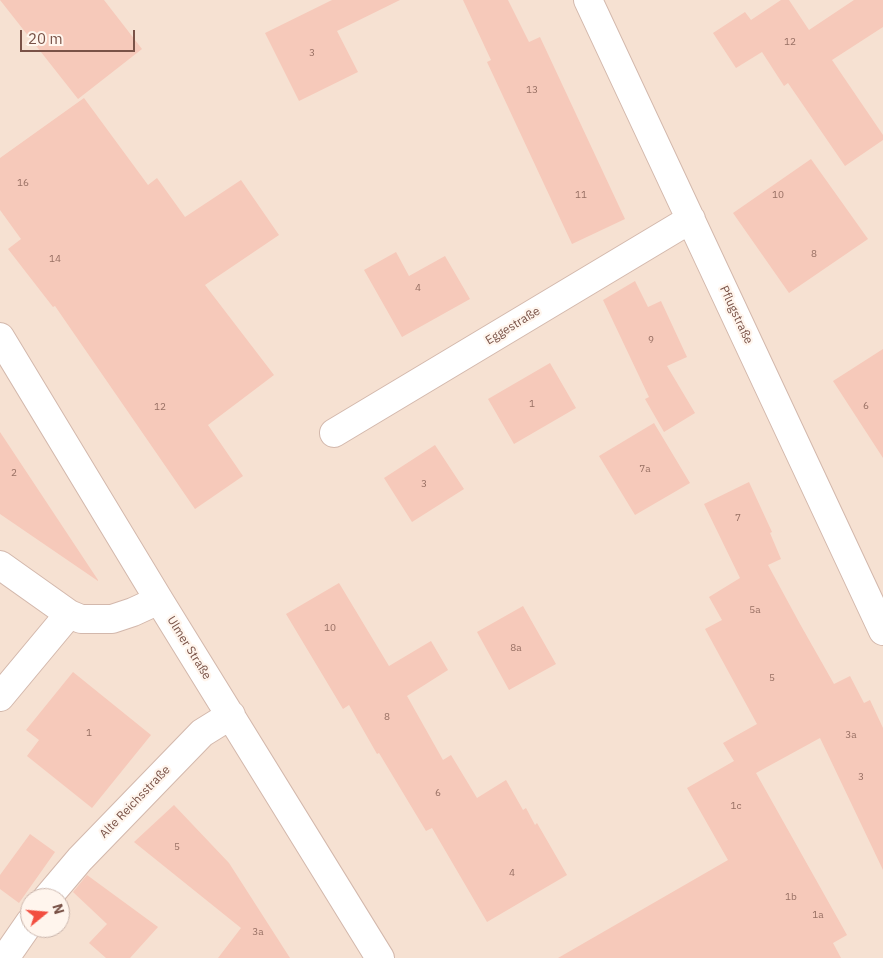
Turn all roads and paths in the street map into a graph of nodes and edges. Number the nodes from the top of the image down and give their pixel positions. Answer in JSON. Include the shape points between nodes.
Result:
{"nodes":[{"id":1,"x":588,"y":0,"type":"edge"},
{"id":2,"x":691,"y":219,"type":"junction"},
{"id":3,"x":0,"y":337,"type":"edge"},
{"id":4,"x":334,"y":433,"type":"dead end"},
{"id":5,"x":0,"y":565,"type":"edge"},
{"id":6,"x":159,"y":600,"type":"junction"},
{"id":7,"x":69,"y":614,"type":"junction"},
{"id":8,"x":883,"y":632,"type":"edge"},
{"id":9,"x":0,"y":697,"type":"edge"},
{"id":10,"x":231,"y":715,"type":"junction"},
{"id":11,"x":55,"y":888,"type":"edge"},
{"id":12,"x":20,"y":936,"type":"edge"},
{"id":13,"x":5,"y":958,"type":"edge"},
{"id":14,"x":380,"y":958,"type":"edge"}],
"edges":[{"from":1,"to":2,"type":"street","name":"Pflugstraße"},
{"from":2,"to":4,"type":"street","name":"Eggestraße"},
{"from":2,"to":8,"type":"street","name":"Pflugstraße"},
{"from":3,"to":6,"type":"street","name":"Ulmer Straße"},
{"from":5,"to":7,"type":"street"},
{"from":6,"to":7,"type":"street","via":[[112,619],[81,619]]},
{"from":6,"to":10,"type":"street","name":"Ulmer Straße"},
{"from":7,"to":9,"type":"street"},
{"from":10,"to":11,"type":"street","name":"Alte Reichsstraße","via":[[202,732]]},
{"from":10,"to":14,"type":"street","name":"Ulmer Straße"},
{"from":12,"to":13,"type":"street"}]}
